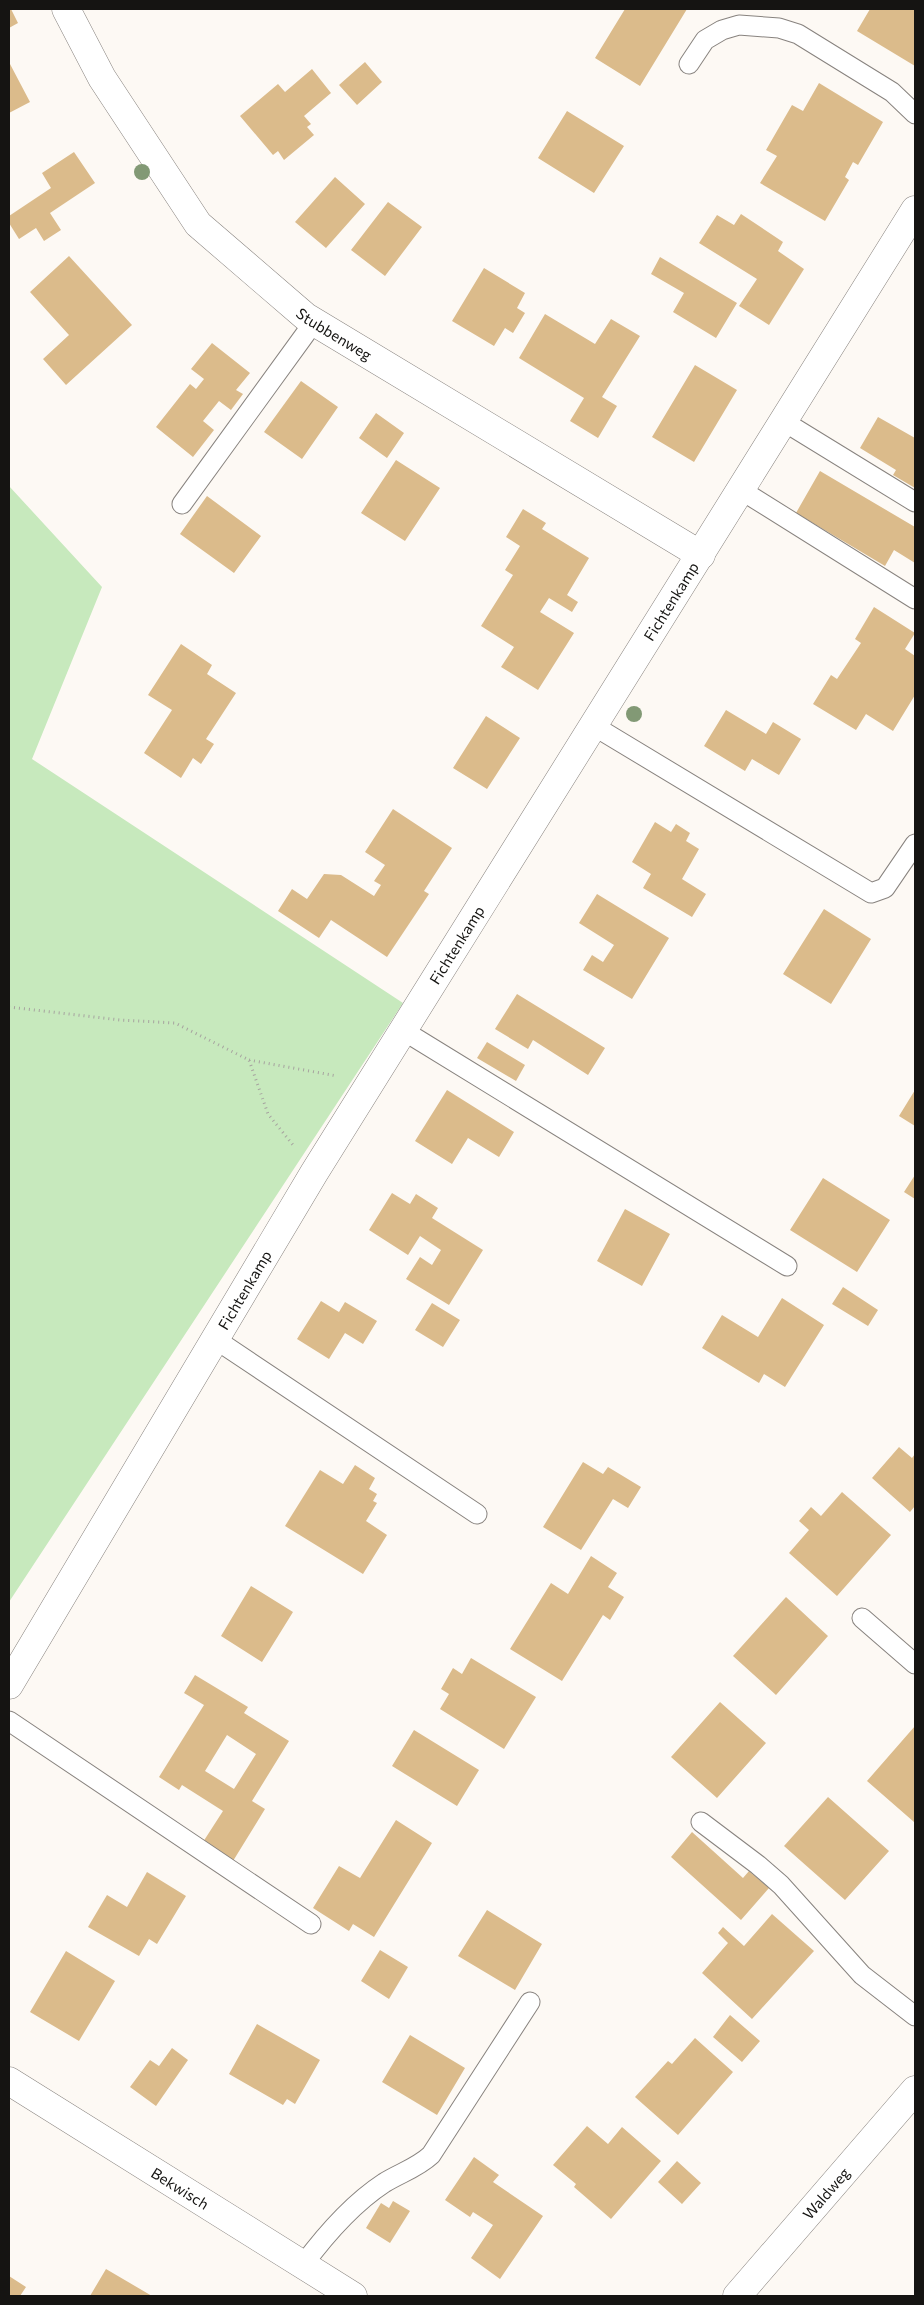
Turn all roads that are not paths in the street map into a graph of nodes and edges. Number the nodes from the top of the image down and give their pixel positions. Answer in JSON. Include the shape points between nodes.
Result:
{"nodes":[{"id":1,"x":66,"y":9,"type":"edge"},
{"id":2,"x":689,"y":64,"type":"dead end"},
{"id":3,"x":915,"y":114,"type":"edge"},
{"id":4,"x":915,"y":210,"type":"edge"},
{"id":5,"x":314,"y":322,"type":"junction"},
{"id":6,"x":783,"y":422,"type":"junction"},
{"id":7,"x":741,"y":490,"type":"junction"},
{"id":8,"x":915,"y":502,"type":"edge"},
{"id":9,"x":182,"y":504,"type":"dead end"},
{"id":10,"x":701,"y":555,"type":"junction"},
{"id":11,"x":915,"y":599,"type":"edge"},
{"id":12,"x":594,"y":726,"type":"junction"},
{"id":13,"x":915,"y":844,"type":"edge"},
{"id":14,"x":404,"y":1031,"type":"junction"},
{"id":15,"x":787,"y":1266,"type":"dead end"},
{"id":16,"x":215,"y":1339,"type":"junction"},
{"id":17,"x":477,"y":1514,"type":"dead end"},
{"id":18,"x":862,"y":1618,"type":"dead end"},
{"id":19,"x":915,"y":1664,"type":"edge"},
{"id":20,"x":9,"y":1686,"type":"edge"},
{"id":21,"x":9,"y":1720,"type":"edge"},
{"id":22,"x":701,"y":1822,"type":"dead end"},
{"id":23,"x":311,"y":1924,"type":"dead end"},
{"id":24,"x":530,"y":2002,"type":"dead end"},
{"id":25,"x":915,"y":2016,"type":"edge"},
{"id":26,"x":9,"y":2081,"type":"edge"},
{"id":27,"x":915,"y":2090,"type":"edge"},
{"id":28,"x":303,"y":2265,"type":"junction"},
{"id":29,"x":353,"y":2296,"type":"edge"},
{"id":30,"x":737,"y":2296,"type":"edge"}],
"edges":[{"from":1,"to":5,"type":"street","name":"Stubbenweg","via":[[102,78],[198,224]]},
{"from":2,"to":3,"type":"lane","via":[[705,40],[722,30],[739,25],[779,28],[798,34],[892,92]]},
{"from":4,"to":6,"type":"street","name":"Fichtenkamp"},
{"from":5,"to":9,"type":"lane"},
{"from":5,"to":10,"type":"street","name":"Stubbenweg"},
{"from":6,"to":7,"type":"street","name":"Fichtenkamp"},
{"from":6,"to":8,"type":"lane"},
{"from":7,"to":10,"type":"street","name":"Fichtenkamp"},
{"from":7,"to":11,"type":"lane"},
{"from":10,"to":12,"type":"street","name":"Fichtenkamp"},
{"from":12,"to":13,"type":"lane","via":[[871,892],[885,888]]},
{"from":12,"to":14,"type":"street","name":"Fichtenkamp"},
{"from":14,"to":15,"type":"lane"},
{"from":14,"to":16,"type":"street","name":"Fichtenkamp"},
{"from":16,"to":17,"type":"lane"},
{"from":16,"to":20,"type":"street","name":"Fichtenkamp"},
{"from":18,"to":19,"type":"lane"},
{"from":21,"to":23,"type":"lane"},
{"from":22,"to":25,"type":"lane","via":[[781,1885],[862,1975]]},
{"from":24,"to":28,"type":"lane","via":[[431,2155],[420,2165],[384,2183],[344,2216]]},
{"from":26,"to":28,"type":"street","name":"Bekwisch"},
{"from":27,"to":30,"type":"street","name":"Waldweg"},
{"from":28,"to":29,"type":"street","name":"Bekwisch"}]}
